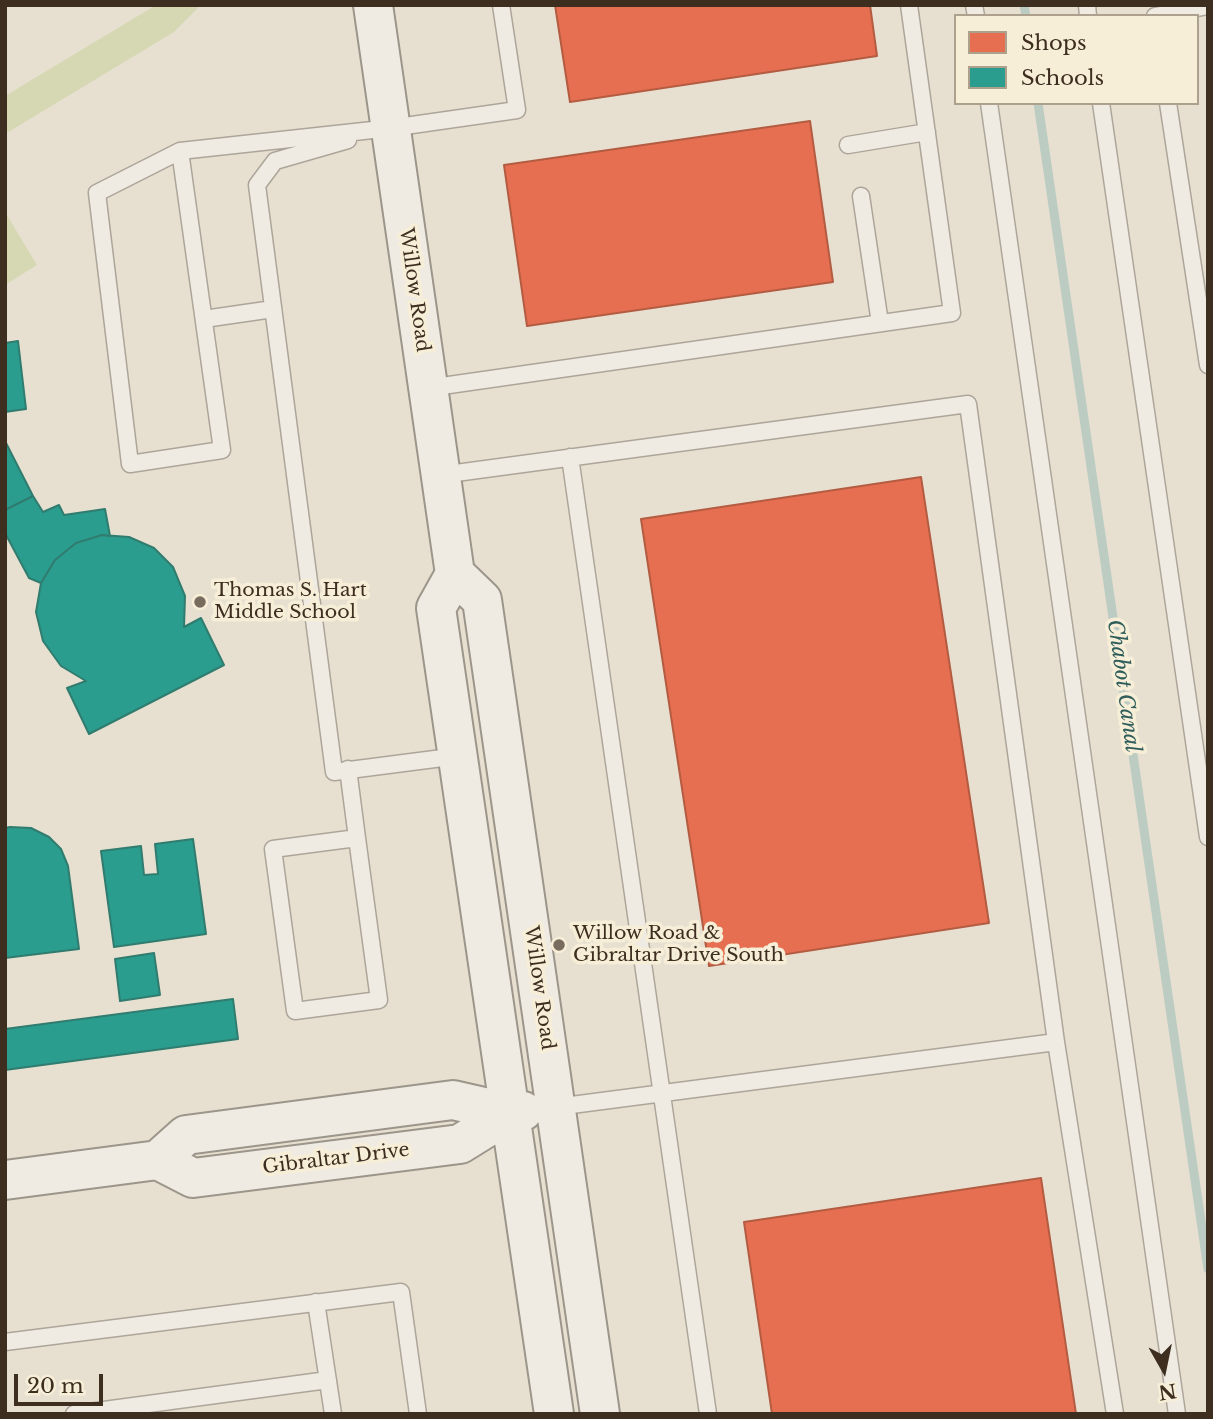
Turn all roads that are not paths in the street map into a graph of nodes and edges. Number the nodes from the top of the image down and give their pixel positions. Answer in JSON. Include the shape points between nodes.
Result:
{"nodes":[{"id":1,"x":373,"y":5,"type":"edge"},
{"id":2,"x":501,"y":5,"type":"edge"},
{"id":3,"x":909,"y":5,"type":"edge"},
{"id":4,"x":1208,"y":6,"type":"edge"},
{"id":5,"x":1166,"y":14,"type":"edge"},
{"id":6,"x":989,"y":105,"type":"edge"},
{"id":7,"x":1101,"y":105,"type":"edge"},
{"id":8,"x":1168,"y":105,"type":"edge"},
{"id":9,"x":391,"y":128,"type":"junction"},
{"id":10,"x":926,"y":132,"type":"junction"},
{"id":11,"x":848,"y":145,"type":"dead end"},
{"id":12,"x":180,"y":151,"type":"junction"},
{"id":13,"x":861,"y":196,"type":"dead end"},
{"id":14,"x":273,"y":309,"type":"junction"},
{"id":15,"x":204,"y":319,"type":"junction"},
{"id":16,"x":880,"y":323,"type":"junction"},
{"id":17,"x":1208,"y":365,"type":"edge"},
{"id":18,"x":428,"y":388,"type":"junction"},
{"id":19,"x":570,"y":457,"type":"junction"},
{"id":20,"x":441,"y":475,"type":"junction"},
{"id":21,"x":455,"y":574,"type":"junction"},
{"id":22,"x":458,"y":756,"type":"junction"},
{"id":23,"x":348,"y":769,"type":"junction"},
{"id":24,"x":1208,"y":837,"type":"edge"},
{"id":25,"x":357,"y":838,"type":"junction"},
{"id":26,"x":1056,"y":1042,"type":"junction"},
{"id":27,"x":661,"y":1093,"type":"junction"},
{"id":28,"x":556,"y":1107,"type":"junction"},
{"id":29,"x":510,"y":1113,"type":"junction"},
{"id":30,"x":5,"y":1180,"type":"edge"},
{"id":31,"x":316,"y":1302,"type":"junction"},
{"id":32,"x":5,"y":1342,"type":"edge"},
{"id":33,"x":328,"y":1380,"type":"junction"},
{"id":34,"x":74,"y":1414,"type":"edge"},
{"id":35,"x":333,"y":1414,"type":"edge"},
{"id":36,"x":418,"y":1414,"type":"edge"},
{"id":37,"x":554,"y":1414,"type":"edge"},
{"id":38,"x":600,"y":1414,"type":"edge"},
{"id":39,"x":708,"y":1414,"type":"edge"},
{"id":40,"x":1115,"y":1414,"type":"edge"},
{"id":41,"x":1177,"y":1414,"type":"edge"}],
"edges":[{"from":1,"to":9,"type":"street","name":"Willow Road"},
{"from":2,"to":9,"type":"lane","via":[[517,110]]},
{"from":3,"to":10,"type":"lane"},
{"from":4,"to":5,"type":"lane"},
{"from":6,"to":41,"type":"lane"},
{"from":7,"to":24,"type":"lane"},
{"from":8,"to":17,"type":"lane"},
{"from":9,"to":12,"type":"lane"},
{"from":9,"to":14,"type":"lane","via":[[275,161],[257,185]]},
{"from":9,"to":18,"type":"street","name":"Willow Road"},
{"from":10,"to":11,"type":"lane"},
{"from":10,"to":16,"type":"lane","via":[[952,313]]},
{"from":12,"to":15,"type":"lane"},
{"from":12,"to":15,"type":"lane","via":[[97,193],[130,464],[222,450]]},
{"from":13,"to":16,"type":"lane"},
{"from":14,"to":15,"type":"lane"},
{"from":14,"to":23,"type":"lane","via":[[334,772]]},
{"from":16,"to":18,"type":"lane"},
{"from":18,"to":20,"type":"street","name":"Willow Road"},
{"from":19,"to":20,"type":"lane"},
{"from":19,"to":26,"type":"lane","via":[[968,404]]},
{"from":19,"to":27,"type":"lane"},
{"from":20,"to":21,"type":"street","name":"Willow Road"},
{"from":21,"to":22,"type":"street","via":[[436,608]]},
{"from":21,"to":28,"type":"street","name":"Willow Road","via":[[482,600]]},
{"from":22,"to":23,"type":"lane"},
{"from":22,"to":29,"type":"street"},
{"from":23,"to":25,"type":"lane"},
{"from":25,"to":25,"type":"lane","via":[[273,849],[295,1011],[379,1000]]},
{"from":26,"to":27,"type":"lane"},
{"from":26,"to":40,"type":"lane"},
{"from":27,"to":28,"type":"lane"},
{"from":27,"to":39,"type":"lane"},
{"from":28,"to":29,"type":"street"},
{"from":28,"to":38,"type":"street","name":"Willow Road"},
{"from":29,"to":30,"type":"street","via":[[453,1100],[186,1135],[158,1160]]},
{"from":29,"to":37,"type":"street"},
{"from":31,"to":32,"type":"lane"},
{"from":31,"to":33,"type":"lane"},
{"from":31,"to":36,"type":"lane","via":[[401,1292]]},
{"from":33,"to":34,"type":"lane"},
{"from":33,"to":35,"type":"lane"}]}
